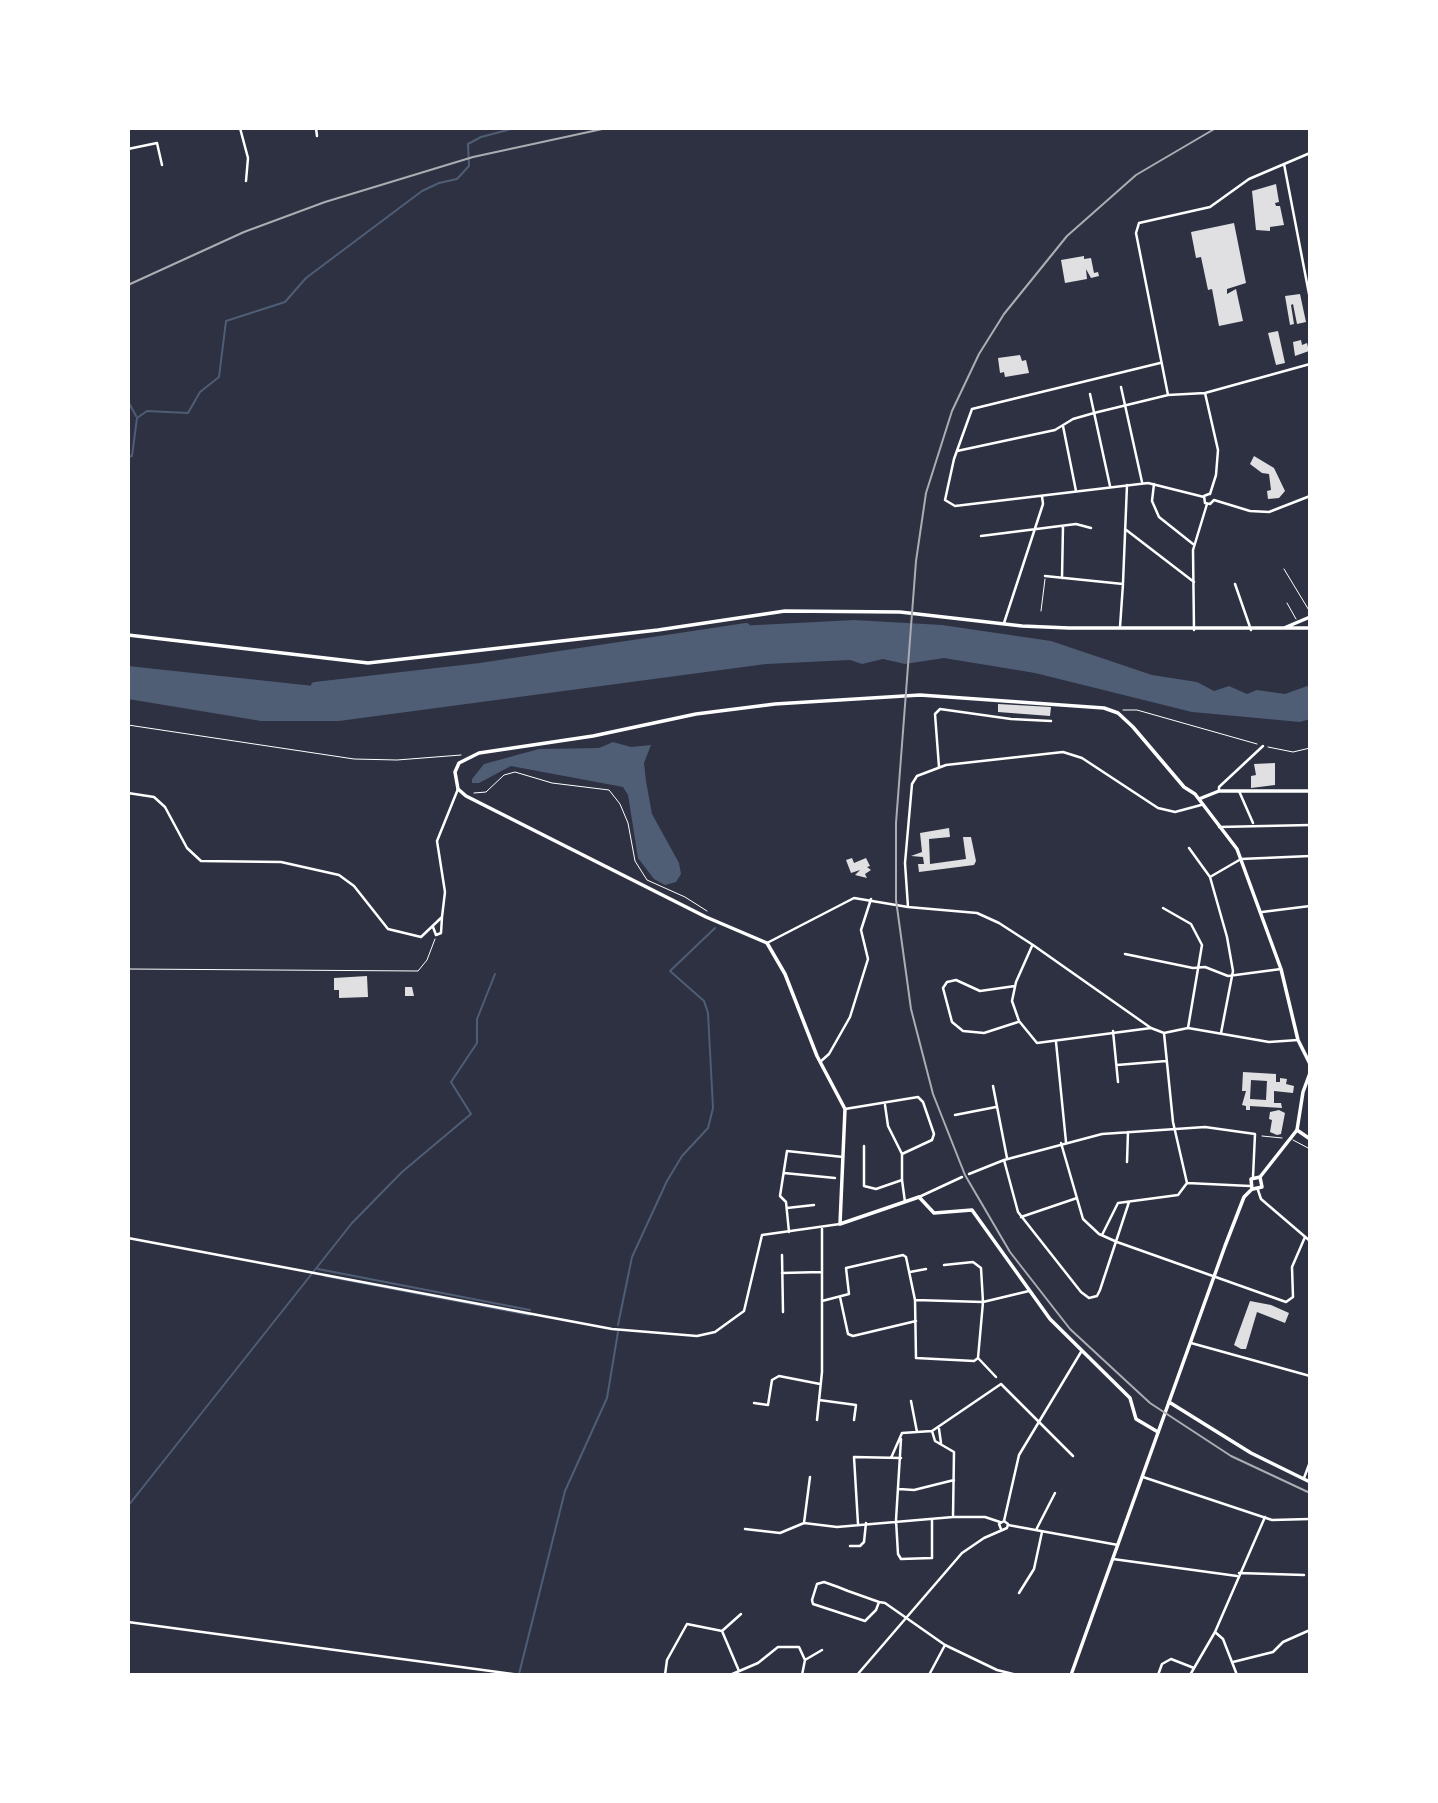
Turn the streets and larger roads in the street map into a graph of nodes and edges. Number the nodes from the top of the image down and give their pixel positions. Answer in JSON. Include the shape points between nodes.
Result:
{"nodes":[{"id":1,"x":240,"y":128,"type":"edge"},
{"id":2,"x":316,"y":128,"type":"edge"},
{"id":3,"x":317,"y":136,"type":"dead end"},
{"id":4,"x":128,"y":149,"type":"edge"},
{"id":5,"x":1310,"y":153,"type":"edge"},
{"id":6,"x":1284,"y":164,"type":"junction"},
{"id":7,"x":162,"y":165,"type":"dead end"},
{"id":8,"x":246,"y":181,"type":"dead end"},
{"id":9,"x":1310,"y":299,"type":"edge"},
{"id":10,"x":1160,"y":363,"type":"junction"},
{"id":11,"x":1310,"y":364,"type":"edge"},
{"id":12,"x":1121,"y":387,"type":"dead end"},
{"id":13,"x":1205,"y":393,"type":"junction"},
{"id":14,"x":1090,"y":394,"type":"dead end"},
{"id":15,"x":1168,"y":395,"type":"junction"},
{"id":16,"x":1125,"y":406,"type":"junction"},
{"id":17,"x":1094,"y":413,"type":"junction"},
{"id":18,"x":1063,"y":426,"type":"junction"},
{"id":19,"x":957,"y":451,"type":"junction"},
{"id":20,"x":1142,"y":483,"type":"junction"},
{"id":21,"x":1154,"y":484,"type":"junction"},
{"id":22,"x":1127,"y":485,"type":"junction"},
{"id":23,"x":1110,"y":486,"type":"junction"},
{"id":24,"x":1076,"y":491,"type":"junction"},
{"id":25,"x":1210,"y":494,"type":"junction"},
{"id":26,"x":1042,"y":496,"type":"junction"},
{"id":27,"x":1310,"y":496,"type":"edge"},
{"id":28,"x":1204,"y":497,"type":"junction"},
{"id":29,"x":1214,"y":500,"type":"junction"},
{"id":30,"x":1207,"y":504,"type":"junction"},
{"id":31,"x":1063,"y":526,"type":"junction"},
{"id":32,"x":1091,"y":528,"type":"dead end"},
{"id":33,"x":1034,"y":529,"type":"junction"},
{"id":34,"x":1125,"y":529,"type":"junction"},
{"id":35,"x":981,"y":536,"type":"dead end"},
{"id":36,"x":1193,"y":544,"type":"junction"},
{"id":37,"x":1045,"y":576,"type":"road end"},
{"id":38,"x":1062,"y":578,"type":"junction"},
{"id":39,"x":1194,"y":582,"type":"junction"},
{"id":40,"x":1123,"y":584,"type":"junction"},
{"id":41,"x":1235,"y":584,"type":"dead end"},
{"id":42,"x":1310,"y":614,"type":"edge"},
{"id":43,"x":1004,"y":624,"type":"junction"},
{"id":44,"x":1120,"y":627,"type":"junction"},
{"id":45,"x":1310,"y":628,"type":"edge"},
{"id":46,"x":1194,"y":630,"type":"junction"},
{"id":47,"x":1251,"y":630,"type":"junction"},
{"id":48,"x":1279,"y":630,"type":"junction"},
{"id":49,"x":128,"y":635,"type":"edge"},
{"id":50,"x":1051,"y":721,"type":"dead end"},
{"id":51,"x":1263,"y":746,"type":"road end"},
{"id":52,"x":939,"y":768,"type":"junction"},
{"id":53,"x":458,"y":789,"type":"junction"},
{"id":54,"x":1219,"y":791,"type":"junction"},
{"id":55,"x":1239,"y":791,"type":"junction"},
{"id":56,"x":1310,"y":792,"type":"edge"},
{"id":57,"x":128,"y":793,"type":"edge"},
{"id":58,"x":1198,"y":799,"type":"junction"},
{"id":59,"x":1201,"y":805,"type":"junction"},
{"id":60,"x":1253,"y":825,"type":"junction"},
{"id":61,"x":1310,"y":825,"type":"edge"},
{"id":62,"x":1219,"y":827,"type":"junction"},
{"id":63,"x":1189,"y":848,"type":"dead end"},
{"id":64,"x":1310,"y":856,"type":"edge"},
{"id":65,"x":1241,"y":859,"type":"junction"},
{"id":66,"x":1210,"y":877,"type":"junction"},
{"id":67,"x":871,"y":899,"type":"junction"},
{"id":68,"x":1310,"y":906,"type":"edge"},
{"id":69,"x":908,"y":907,"type":"junction"},
{"id":70,"x":1163,"y":908,"type":"dead end"},
{"id":71,"x":1262,"y":912,"type":"junction"},
{"id":72,"x":442,"y":917,"type":"junction"},
{"id":73,"x":433,"y":927,"type":"junction"},
{"id":74,"x":767,"y":943,"type":"junction"},
{"id":75,"x":1033,"y":945,"type":"junction"},
{"id":76,"x":1125,"y":954,"type":"dead end"},
{"id":77,"x":1200,"y":967,"type":"junction"},
{"id":78,"x":1281,"y":969,"type":"junction"},
{"id":79,"x":1232,"y":974,"type":"junction"},
{"id":80,"x":1015,"y":986,"type":"junction"},
{"id":81,"x":1019,"y":1021,"type":"junction"},
{"id":82,"x":1151,"y":1028,"type":"junction"},
{"id":83,"x":1188,"y":1028,"type":"junction"},
{"id":84,"x":1113,"y":1031,"type":"junction"},
{"id":85,"x":1164,"y":1033,"type":"junction"},
{"id":86,"x":1221,"y":1034,"type":"junction"},
{"id":87,"x":1298,"y":1040,"type":"junction"},
{"id":88,"x":1056,"y":1042,"type":"junction"},
{"id":89,"x":1166,"y":1060,"type":"junction"},
{"id":90,"x":820,"y":1062,"type":"junction"},
{"id":91,"x":1310,"y":1064,"type":"edge"},
{"id":92,"x":1117,"y":1065,"type":"junction"},
{"id":93,"x":1310,"y":1073,"type":"edge"},
{"id":94,"x":1118,"y":1082,"type":"dead end"},
{"id":95,"x":993,"y":1086,"type":"dead end"},
{"id":96,"x":885,"y":1104,"type":"junction"},
{"id":97,"x":996,"y":1107,"type":"junction"},
{"id":98,"x":845,"y":1110,"type":"junction"},
{"id":99,"x":956,"y":1115,"type":"dead end"},
{"id":100,"x":1175,"y":1128,"type":"junction"},
{"id":101,"x":1297,"y":1130,"type":"junction"},
{"id":102,"x":1128,"y":1132,"type":"junction"},
{"id":103,"x":1310,"y":1139,"type":"edge"},
{"id":104,"x":1066,"y":1142,"type":"junction"},
{"id":105,"x":1061,"y":1143,"type":"junction"},
{"id":106,"x":864,"y":1146,"type":"dead end"},
{"id":107,"x":902,"y":1154,"type":"junction"},
{"id":108,"x":843,"y":1157,"type":"junction"},
{"id":109,"x":1006,"y":1160,"type":"junction"},
{"id":110,"x":1127,"y":1162,"type":"dead end"},
{"id":111,"x":784,"y":1173,"type":"junction"},
{"id":112,"x":969,"y":1174,"type":"dead end"},
{"id":113,"x":962,"y":1177,"type":"dead end"},
{"id":114,"x":1253,"y":1177,"type":"junction"},
{"id":115,"x":1260,"y":1177,"type":"junction"},
{"id":116,"x":835,"y":1178,"type":"dead end"},
{"id":117,"x":902,"y":1180,"type":"junction"},
{"id":118,"x":1187,"y":1184,"type":"junction"},
{"id":119,"x":1251,"y":1188,"type":"junction"},
{"id":120,"x":1258,"y":1190,"type":"junction"},
{"id":121,"x":919,"y":1197,"type":"junction"},
{"id":122,"x":1077,"y":1198,"type":"junction"},
{"id":123,"x":905,"y":1202,"type":"junction"},
{"id":124,"x":1129,"y":1202,"type":"junction"},
{"id":125,"x":814,"y":1205,"type":"dead end"},
{"id":126,"x":787,"y":1208,"type":"junction"},
{"id":127,"x":1021,"y":1217,"type":"junction"},
{"id":128,"x":840,"y":1224,"type":"junction"},
{"id":129,"x":822,"y":1229,"type":"junction"},
{"id":130,"x":789,"y":1232,"type":"junction"},
{"id":131,"x":1102,"y":1236,"type":"junction"},
{"id":132,"x":1305,"y":1237,"type":"junction"},
{"id":133,"x":128,"y":1238,"type":"edge"},
{"id":134,"x":1310,"y":1241,"type":"edge"},
{"id":135,"x":1117,"y":1242,"type":"junction"},
{"id":136,"x":782,"y":1255,"type":"dead end"},
{"id":137,"x":944,"y":1265,"type":"dead end"},
{"id":138,"x":926,"y":1269,"type":"dead end"},
{"id":139,"x":821,"y":1272,"type":"junction"},
{"id":140,"x":909,"y":1272,"type":"junction"},
{"id":141,"x":782,"y":1273,"type":"junction"},
{"id":142,"x":1215,"y":1277,"type":"junction"},
{"id":143,"x":1029,"y":1291,"type":"junction"},
{"id":144,"x":840,"y":1297,"type":"junction"},
{"id":145,"x":915,"y":1300,"type":"junction"},
{"id":146,"x":821,"y":1301,"type":"junction"},
{"id":147,"x":983,"y":1302,"type":"junction"},
{"id":148,"x":783,"y":1312,"type":"dead end"},
{"id":149,"x":916,"y":1321,"type":"junction"},
{"id":150,"x":1191,"y":1343,"type":"junction"},
{"id":151,"x":1081,"y":1352,"type":"junction"},
{"id":152,"x":978,"y":1358,"type":"junction"},
{"id":153,"x":1310,"y":1376,"type":"edge"},
{"id":154,"x":996,"y":1377,"type":"dead end"},
{"id":155,"x":821,"y":1385,"type":"junction"},
{"id":156,"x":819,"y":1400,"type":"junction"},
{"id":157,"x":911,"y":1401,"type":"dead end"},
{"id":158,"x":1168,"y":1402,"type":"junction"},
{"id":159,"x":754,"y":1404,"type":"dead end"},
{"id":160,"x":817,"y":1420,"type":"dead end"},
{"id":161,"x":854,"y":1420,"type":"dead end"},
{"id":162,"x":1039,"y":1421,"type":"junction"},
{"id":163,"x":939,"y":1428,"type":"junction"},
{"id":164,"x":932,"y":1431,"type":"junction"},
{"id":165,"x":917,"y":1432,"type":"junction"},
{"id":166,"x":1158,"y":1432,"type":"junction"},
{"id":167,"x":901,"y":1435,"type":"junction"},
{"id":168,"x":941,"y":1443,"type":"junction"},
{"id":169,"x":1073,"y":1456,"type":"dead end"},
{"id":170,"x":891,"y":1458,"type":"junction"},
{"id":171,"x":901,"y":1458,"type":"junction"},
{"id":172,"x":1310,"y":1462,"type":"edge"},
{"id":173,"x":810,"y":1477,"type":"dead end"},
{"id":174,"x":1143,"y":1477,"type":"junction"},
{"id":175,"x":1304,"y":1479,"type":"junction"},
{"id":176,"x":954,"y":1480,"type":"junction"},
{"id":177,"x":1310,"y":1482,"type":"edge"},
{"id":178,"x":899,"y":1489,"type":"junction"},
{"id":179,"x":1055,"y":1493,"type":"dead end"},
{"id":180,"x":953,"y":1517,"type":"junction"},
{"id":181,"x":1265,"y":1517,"type":"junction"},
{"id":182,"x":932,"y":1518,"type":"junction"},
{"id":183,"x":1310,"y":1519,"type":"edge"},
{"id":184,"x":896,"y":1520,"type":"junction"},
{"id":185,"x":1002,"y":1521,"type":"junction"},
{"id":186,"x":804,"y":1523,"type":"junction"},
{"id":187,"x":866,"y":1523,"type":"junction"},
{"id":188,"x":858,"y":1524,"type":"junction"},
{"id":189,"x":1009,"y":1525,"type":"junction"},
{"id":190,"x":744,"y":1529,"type":"dead end"},
{"id":191,"x":1001,"y":1530,"type":"junction"},
{"id":192,"x":1035,"y":1530,"type":"junction"},
{"id":193,"x":1042,"y":1531,"type":"junction"},
{"id":194,"x":1118,"y":1545,"type":"junction"},
{"id":195,"x":850,"y":1546,"type":"dead end"},
{"id":196,"x":1113,"y":1559,"type":"junction"},
{"id":197,"x":1238,"y":1574,"type":"junction"},
{"id":198,"x":1304,"y":1574,"type":"dead end"},
{"id":199,"x":1019,"y":1593,"type":"dead end"},
{"id":200,"x":879,"y":1602,"type":"junction"},
{"id":201,"x":741,"y":1614,"type":"dead end"},
{"id":202,"x":906,"y":1618,"type":"junction"},
{"id":203,"x":128,"y":1622,"type":"edge"},
{"id":204,"x":1310,"y":1630,"type":"edge"},
{"id":205,"x":722,"y":1631,"type":"junction"},
{"id":206,"x":1215,"y":1632,"type":"junction"},
{"id":207,"x":944,"y":1645,"type":"junction"},
{"id":208,"x":822,"y":1650,"type":"dead end"},
{"id":209,"x":805,"y":1660,"type":"junction"},
{"id":210,"x":1233,"y":1662,"type":"junction"},
{"id":211,"x":1194,"y":1668,"type":"junction"},
{"id":212,"x":997,"y":1670,"type":"junction"},
{"id":213,"x":739,"y":1671,"type":"junction"},
{"id":214,"x":518,"y":1675,"type":"edge"},
{"id":215,"x":665,"y":1675,"type":"edge"},
{"id":216,"x":730,"y":1675,"type":"edge"},
{"id":217,"x":802,"y":1675,"type":"edge"},
{"id":218,"x":857,"y":1675,"type":"edge"},
{"id":219,"x":929,"y":1675,"type":"edge"},
{"id":220,"x":993,"y":1675,"type":"edge"},
{"id":221,"x":1017,"y":1675,"type":"edge"},
{"id":222,"x":1071,"y":1675,"type":"edge"},
{"id":223,"x":1158,"y":1675,"type":"edge"},
{"id":224,"x":1190,"y":1675,"type":"edge"},
{"id":225,"x":1237,"y":1675,"type":"edge"}],
"edges":[{"from":1,"to":8,"type":"street","via":[[248,158]]},
{"from":2,"to":3,"type":"street"},
{"from":4,"to":7,"type":"street","via":[[157,144]]},
{"from":5,"to":6,"type":"street"},
{"from":6,"to":9,"type":"street"},
{"from":6,"to":10,"type":"street","via":[[1249,180],[1210,207],[1139,223],[1136,233]]},
{"from":10,"to":15,"type":"street"},
{"from":10,"to":19,"type":"street","via":[[976,407],[970,412]]},
{"from":11,"to":13,"type":"street"},
{"from":12,"to":16,"type":"street"},
{"from":13,"to":15,"type":"street"},
{"from":13,"to":25,"type":"street","via":[[1218,450]]},
{"from":14,"to":17,"type":"street"},
{"from":15,"to":16,"type":"street"},
{"from":16,"to":17,"type":"street"},
{"from":16,"to":20,"type":"street"},
{"from":17,"to":18,"type":"street"},
{"from":17,"to":23,"type":"street"},
{"from":18,"to":19,"type":"street"},
{"from":18,"to":24,"type":"street"},
{"from":19,"to":26,"type":"street","via":[[944,495],[947,503],[955,506]]},
{"from":20,"to":21,"type":"street"},
{"from":20,"to":22,"type":"street"},
{"from":21,"to":28,"type":"street"},
{"from":21,"to":36,"type":"street","via":[[1152,501],[1158,517]]},
{"from":22,"to":23,"type":"street"},
{"from":22,"to":34,"type":"street"},
{"from":23,"to":24,"type":"street"},
{"from":24,"to":26,"type":"street"},
{"from":25,"to":28,"type":"street"},
{"from":25,"to":29,"type":"street"},
{"from":26,"to":33,"type":"street"},
{"from":27,"to":29,"type":"street","via":[[1269,512]]},
{"from":28,"to":30,"type":"street"},
{"from":29,"to":30,"type":"street"},
{"from":30,"to":36,"type":"street"},
{"from":31,"to":32,"type":"street"},
{"from":31,"to":33,"type":"street"},
{"from":31,"to":38,"type":"street"},
{"from":33,"to":35,"type":"street"},
{"from":33,"to":43,"type":"street"},
{"from":34,"to":39,"type":"street"},
{"from":34,"to":40,"type":"street"},
{"from":36,"to":39,"type":"street"},
{"from":37,"to":38,"type":"street"},
{"from":38,"to":40,"type":"street"},
{"from":39,"to":46,"type":"street"},
{"from":40,"to":44,"type":"street"},
{"from":41,"to":47,"type":"street"},
{"from":42,"to":48,"type":"street"},
{"from":43,"to":44,"type":"street"},
{"from":43,"to":49,"type":"street","via":[[904,612],[749,614],[657,630],[385,663],[351,663]]},
{"from":44,"to":46,"type":"street"},
{"from":45,"to":48,"type":"street"},
{"from":46,"to":47,"type":"street"},
{"from":47,"to":48,"type":"street"},
{"from":50,"to":52,"type":"street","via":[[940,709],[935,714]]},
{"from":51,"to":54,"type":"street"},
{"from":52,"to":59,"type":"street","via":[[1049,752],[1077,755],[1158,808],[1175,812]]},
{"from":52,"to":69,"type":"street","via":[[917,776],[912,784],[905,863]]},
{"from":53,"to":58,"type":"street","via":[[455,772],[467,757],[696,714],[920,695],[1104,708],[1118,713]]},
{"from":53,"to":72,"type":"street","via":[[437,841],[445,892]]},
{"from":53,"to":74,"type":"street","via":[[706,917]]},
{"from":54,"to":55,"type":"street"},
{"from":54,"to":58,"type":"street"},
{"from":55,"to":56,"type":"street"},
{"from":55,"to":60,"type":"street"},
{"from":57,"to":73,"type":"street","via":[[154,797],[166,807],[182,840],[201,861],[311,866],[339,875],[354,886],[388,929],[421,937]]},
{"from":58,"to":59,"type":"street"},
{"from":59,"to":62,"type":"street"},
{"from":60,"to":61,"type":"street"},
{"from":60,"to":62,"type":"street"},
{"from":62,"to":65,"type":"street"},
{"from":63,"to":66,"type":"street"},
{"from":64,"to":65,"type":"street"},
{"from":65,"to":66,"type":"street"},
{"from":65,"to":71,"type":"street"},
{"from":66,"to":79,"type":"street","via":[[1220,905]]},
{"from":67,"to":69,"type":"street"},
{"from":67,"to":74,"type":"street","via":[[848,899]]},
{"from":67,"to":90,"type":"street","via":[[860,930],[868,959],[850,1017]]},
{"from":68,"to":71,"type":"street"},
{"from":69,"to":75,"type":"street","via":[[977,913]]},
{"from":70,"to":77,"type":"street","via":[[1194,928],[1202,945]]},
{"from":71,"to":78,"type":"street"},
{"from":72,"to":73,"type":"street"},
{"from":72,"to":73,"type":"street","via":[[441,933],[436,935]]},
{"from":74,"to":90,"type":"street","via":[[785,974]]},
{"from":75,"to":80,"type":"street"},
{"from":75,"to":82,"type":"street"},
{"from":76,"to":77,"type":"street"},
{"from":77,"to":79,"type":"street"},
{"from":77,"to":83,"type":"street"},
{"from":78,"to":79,"type":"street"},
{"from":78,"to":87,"type":"street"},
{"from":79,"to":86,"type":"street"},
{"from":80,"to":81,"type":"street","via":[[1012,1001]]},
{"from":80,"to":81,"type":"street","via":[[980,990],[956,979],[943,988],[952,1022],[962,1031],[984,1033]]},
{"from":81,"to":88,"type":"street","via":[[1037,1043]]},
{"from":82,"to":84,"type":"street"},
{"from":82,"to":85,"type":"street"},
{"from":83,"to":85,"type":"street"},
{"from":83,"to":86,"type":"street"},
{"from":84,"to":88,"type":"street"},
{"from":84,"to":92,"type":"street"},
{"from":85,"to":89,"type":"street"},
{"from":86,"to":87,"type":"street","via":[[1269,1042]]},
{"from":87,"to":91,"type":"street"},
{"from":88,"to":104,"type":"street"},
{"from":89,"to":92,"type":"street"},
{"from":89,"to":100,"type":"street"},
{"from":90,"to":98,"type":"street"},
{"from":92,"to":94,"type":"street"},
{"from":93,"to":101,"type":"street"},
{"from":95,"to":97,"type":"street"},
{"from":96,"to":98,"type":"street"},
{"from":96,"to":107,"type":"street","via":[[888,1126]]},
{"from":96,"to":107,"type":"street","via":[[918,1097],[934,1134],[932,1140]]},
{"from":97,"to":99,"type":"street"},
{"from":97,"to":109,"type":"street"},
{"from":98,"to":108,"type":"street"},
{"from":100,"to":102,"type":"street"},
{"from":100,"to":114,"type":"street","via":[[1205,1127],[1256,1135]]},
{"from":100,"to":118,"type":"street"},
{"from":101,"to":103,"type":"street"},
{"from":101,"to":115,"type":"street"},
{"from":102,"to":104,"type":"street"},
{"from":102,"to":110,"type":"street"},
{"from":104,"to":105,"type":"street"},
{"from":105,"to":109,"type":"street"},
{"from":105,"to":122,"type":"street"},
{"from":106,"to":117,"type":"street","via":[[864,1186],[876,1189]]},
{"from":107,"to":117,"type":"street"},
{"from":108,"to":111,"type":"street","via":[[789,1150]]},
{"from":108,"to":128,"type":"street"},
{"from":109,"to":112,"type":"street"},
{"from":109,"to":127,"type":"street","via":[[1012,1200]]},
{"from":111,"to":116,"type":"street"},
{"from":111,"to":126,"type":"street","via":[[780,1196]]},
{"from":113,"to":121,"type":"street"},
{"from":114,"to":115,"type":"street"},
{"from":114,"to":119,"type":"street"},
{"from":115,"to":120,"type":"street","via":[[1264,1183]]},
{"from":117,"to":123,"type":"street"},
{"from":118,"to":119,"type":"street"},
{"from":118,"to":124,"type":"street","via":[[1178,1195]]},
{"from":119,"to":120,"type":"street"},
{"from":119,"to":142,"type":"street"},
{"from":120,"to":132,"type":"street","via":[[1261,1199]]},
{"from":121,"to":123,"type":"street"},
{"from":121,"to":143,"type":"street","via":[[934,1213],[967,1209],[978,1214]]},
{"from":122,"to":127,"type":"street"},
{"from":122,"to":131,"type":"street","via":[[1083,1219]]},
{"from":123,"to":128,"type":"street"},
{"from":124,"to":131,"type":"street","via":[[1114,1206]]},
{"from":124,"to":135,"type":"street"},
{"from":125,"to":126,"type":"street"},
{"from":126,"to":130,"type":"street"},
{"from":127,"to":135,"type":"street","via":[[1089,1298],[1097,1296]]},
{"from":128,"to":129,"type":"street"},
{"from":129,"to":130,"type":"street"},
{"from":129,"to":139,"type":"street"},
{"from":130,"to":133,"type":"street","via":[[762,1236],[748,1304],[738,1317],[715,1332],[696,1336],[612,1329]]},
{"from":131,"to":135,"type":"street"},
{"from":132,"to":134,"type":"street"},
{"from":132,"to":142,"type":"street","via":[[1292,1267],[1291,1301]]},
{"from":135,"to":142,"type":"street"},
{"from":136,"to":141,"type":"street"},
{"from":137,"to":147,"type":"street","via":[[979,1265]]},
{"from":138,"to":140,"type":"street"},
{"from":139,"to":141,"type":"street"},
{"from":139,"to":146,"type":"street"},
{"from":140,"to":144,"type":"street","via":[[903,1255],[846,1268],[849,1294]]},
{"from":140,"to":145,"type":"street"},
{"from":141,"to":148,"type":"street"},
{"from":142,"to":150,"type":"street"},
{"from":143,"to":147,"type":"street"},
{"from":143,"to":151,"type":"street"},
{"from":144,"to":146,"type":"street"},
{"from":144,"to":149,"type":"street","via":[[848,1335]]},
{"from":145,"to":147,"type":"street"},
{"from":145,"to":149,"type":"street"},
{"from":146,"to":155,"type":"street"},
{"from":147,"to":152,"type":"street"},
{"from":149,"to":152,"type":"street","via":[[916,1358]]},
{"from":150,"to":153,"type":"street"},
{"from":150,"to":158,"type":"street"},
{"from":151,"to":162,"type":"street"},
{"from":151,"to":166,"type":"street","via":[[1130,1398],[1136,1419]]},
{"from":152,"to":154,"type":"street"},
{"from":155,"to":156,"type":"street"},
{"from":155,"to":159,"type":"street","via":[[779,1376],[772,1380],[768,1405]]},
{"from":156,"to":160,"type":"street"},
{"from":156,"to":161,"type":"street","via":[[856,1405]]},
{"from":157,"to":165,"type":"street"},
{"from":158,"to":166,"type":"street"},
{"from":158,"to":175,"type":"street"},
{"from":162,"to":163,"type":"street","via":[[1001,1384]]},
{"from":162,"to":169,"type":"street"},
{"from":162,"to":185,"type":"street","via":[[1019,1455]]},
{"from":163,"to":164,"type":"street"},
{"from":163,"to":168,"type":"street"},
{"from":164,"to":165,"type":"street"},
{"from":164,"to":168,"type":"street","via":[[935,1441]]},
{"from":165,"to":167,"type":"street"},
{"from":166,"to":174,"type":"street"},
{"from":167,"to":170,"type":"street"},
{"from":167,"to":171,"type":"street"},
{"from":168,"to":176,"type":"street","via":[[954,1452]]},
{"from":170,"to":171,"type":"street"},
{"from":170,"to":188,"type":"street","via":[[854,1457]]},
{"from":171,"to":178,"type":"street"},
{"from":172,"to":175,"type":"street"},
{"from":173,"to":186,"type":"street"},
{"from":174,"to":181,"type":"street"},
{"from":174,"to":194,"type":"street"},
{"from":175,"to":177,"type":"street"},
{"from":176,"to":178,"type":"street"},
{"from":176,"to":180,"type":"street"},
{"from":178,"to":184,"type":"street"},
{"from":179,"to":192,"type":"street"},
{"from":180,"to":182,"type":"street"},
{"from":180,"to":185,"type":"street"},
{"from":181,"to":183,"type":"street"},
{"from":181,"to":197,"type":"street"},
{"from":182,"to":184,"type":"street"},
{"from":182,"to":184,"type":"street","via":[[933,1555],[904,1561],[899,1557]]},
{"from":184,"to":187,"type":"street"},
{"from":185,"to":189,"type":"street"},
{"from":185,"to":191,"type":"street"},
{"from":186,"to":188,"type":"street"},
{"from":186,"to":190,"type":"street","via":[[780,1534]]},
{"from":187,"to":188,"type":"street"},
{"from":187,"to":195,"type":"street","via":[[864,1542]]},
{"from":189,"to":191,"type":"street"},
{"from":189,"to":192,"type":"street"},
{"from":191,"to":202,"type":"street","via":[[962,1553]]},
{"from":192,"to":193,"type":"street"},
{"from":193,"to":194,"type":"street"},
{"from":193,"to":199,"type":"street","via":[[1034,1569]]},
{"from":194,"to":196,"type":"street"},
{"from":196,"to":197,"type":"street"},
{"from":196,"to":222,"type":"street"},
{"from":197,"to":198,"type":"street"},
{"from":197,"to":206,"type":"street"},
{"from":200,"to":200,"type":"street","via":[[870,1618],[862,1621],[812,1600],[820,1583]]},
{"from":200,"to":202,"type":"street"},
{"from":201,"to":205,"type":"street"},
{"from":202,"to":207,"type":"street"},
{"from":202,"to":218,"type":"street"},
{"from":203,"to":214,"type":"street"},
{"from":204,"to":210,"type":"street","via":[[1273,1652]]},
{"from":205,"to":213,"type":"street"},
{"from":205,"to":215,"type":"street","via":[[687,1624],[667,1660]]},
{"from":206,"to":210,"type":"street"},
{"from":206,"to":211,"type":"street"},
{"from":207,"to":212,"type":"street"},
{"from":207,"to":219,"type":"street"},
{"from":208,"to":209,"type":"street"},
{"from":209,"to":213,"type":"street","via":[[799,1647],[786,1645]]},
{"from":209,"to":217,"type":"street"},
{"from":210,"to":225,"type":"street"},
{"from":211,"to":223,"type":"street","via":[[1171,1659],[1161,1664]]},
{"from":211,"to":224,"type":"street"},
{"from":212,"to":220,"type":"street"},
{"from":212,"to":221,"type":"street"},
{"from":213,"to":216,"type":"street"}]}
